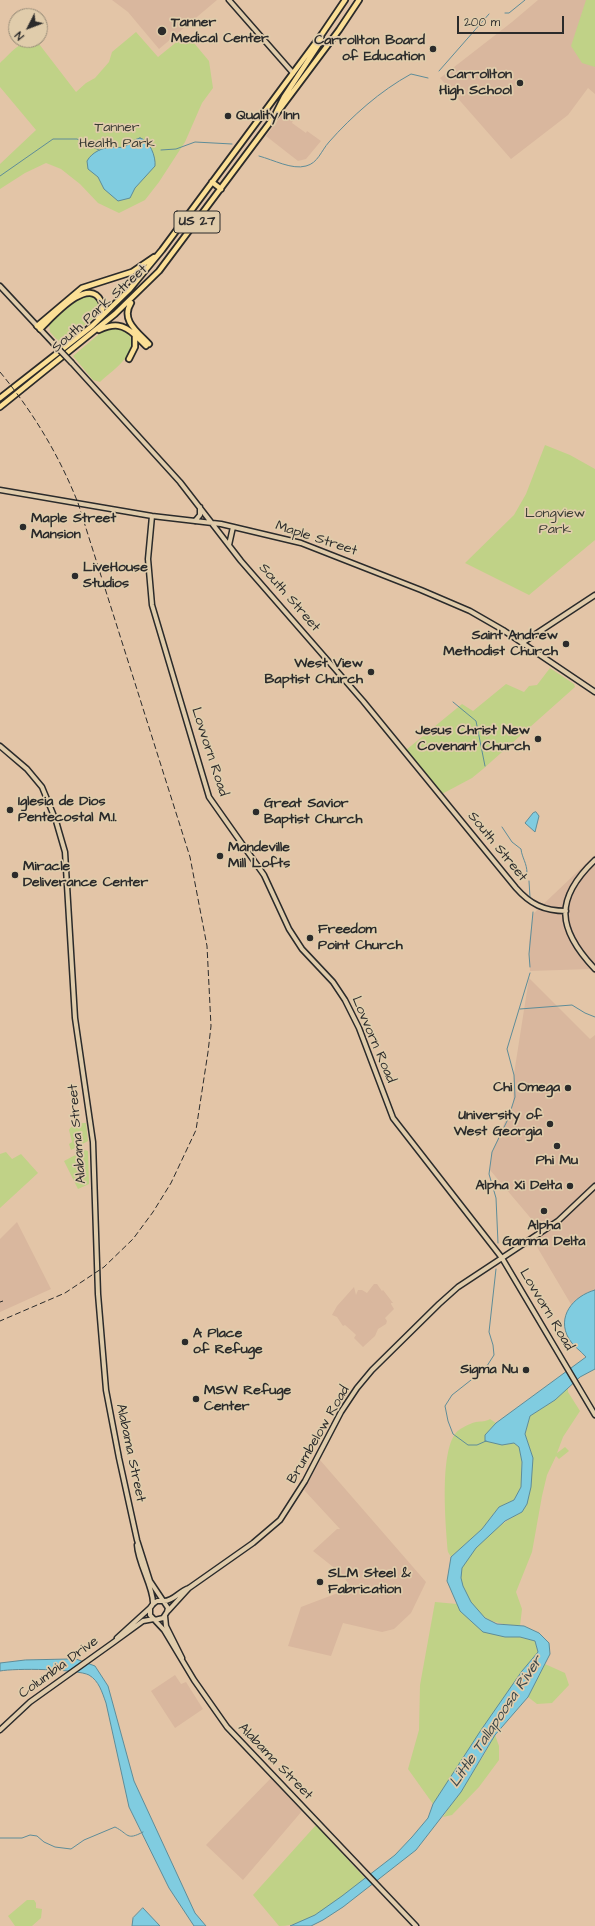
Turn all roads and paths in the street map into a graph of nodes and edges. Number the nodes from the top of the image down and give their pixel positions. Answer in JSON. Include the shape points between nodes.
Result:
{"nodes":[{"id":1,"x":229,"y":0,"type":"edge"},
{"id":2,"x":345,"y":0,"type":"edge"},
{"id":3,"x":359,"y":0,"type":"edge"},
{"id":4,"x":322,"y":34,"type":"junction"},
{"id":5,"x":293,"y":73,"type":"junction"},
{"id":6,"x":300,"y":78,"type":"junction"},
{"id":7,"x":212,"y":182,"type":"junction"},
{"id":8,"x":222,"y":189,"type":"junction"},
{"id":9,"x":162,"y":250,"type":"junction"},
{"id":10,"x":0,"y":286,"type":"edge"},
{"id":11,"x":133,"y":298,"type":"junction"},
{"id":12,"x":92,"y":326,"type":"junction"},
{"id":13,"x":39,"y":328,"type":"junction"},
{"id":14,"x":92,"y":333,"type":"junction"},
{"id":15,"x":135,"y":335,"type":"junction"},
{"id":16,"x":129,"y":359,"type":"dead end"},
{"id":17,"x":0,"y":398,"type":"edge"},
{"id":18,"x":0,"y":407,"type":"edge"},
{"id":19,"x":0,"y":490,"type":"edge"},
{"id":20,"x":200,"y":507,"type":"junction"},
{"id":21,"x":152,"y":516,"type":"junction"},
{"id":22,"x":195,"y":521,"type":"junction"},
{"id":23,"x":214,"y":524,"type":"junction"},
{"id":24,"x":233,"y":527,"type":"junction"},
{"id":25,"x":229,"y":545,"type":"junction"},
{"id":26,"x":595,"y":595,"type":"edge"},
{"id":27,"x":522,"y":643,"type":"junction"},
{"id":28,"x":595,"y":692,"type":"edge"},
{"id":29,"x":0,"y":746,"type":"edge"},
{"id":30,"x":595,"y":860,"type":"edge"},
{"id":31,"x":566,"y":911,"type":"junction"},
{"id":32,"x":595,"y":970,"type":"edge"},
{"id":33,"x":595,"y":1186,"type":"edge"},
{"id":34,"x":502,"y":1258,"type":"junction"},
{"id":35,"x":595,"y":1415,"type":"edge"},
{"id":36,"x":137,"y":1540,"type":"junction"},
{"id":37,"x":189,"y":1588,"type":"junction"},
{"id":38,"x":163,"y":1601,"type":"junction"},
{"id":39,"x":151,"y":1606,"type":"junction"},
{"id":40,"x":166,"y":1614,"type":"junction"},
{"id":41,"x":154,"y":1619,"type":"junction"},
{"id":42,"x":114,"y":1642,"type":"junction"},
{"id":43,"x":184,"y":1664,"type":"junction"},
{"id":44,"x":0,"y":1730,"type":"edge"},
{"id":45,"x":412,"y":1922,"type":"junction"},
{"id":46,"x":408,"y":1926,"type":"edge"},
{"id":47,"x":416,"y":1926,"type":"edge"}],
"edges":[{"from":1,"to":5,"type":"street"},
{"from":2,"to":4,"type":"main road","number":"US 27"},
{"from":3,"to":6,"type":"main road","number":"US 27"},
{"from":4,"to":5,"type":"main road","number":"US 27"},
{"from":4,"to":6,"type":"main road"},
{"from":5,"to":6,"type":"main road"},
{"from":5,"to":7,"type":"main road","name":"South Park Street","number":"US 27"},
{"from":6,"to":8,"type":"main road","name":"South Park Street","number":"US 27","via":[[274,119]]},
{"from":7,"to":8,"type":"main road"},
{"from":7,"to":9,"type":"main road","name":"South Park Street","number":"US 27"},
{"from":8,"to":11,"type":"main road","name":"South Park Street","number":"US 27","via":[[160,270]]},
{"from":9,"to":12,"type":"main road","name":"South Park Street","number":"US 27","via":[[129,290]]},
{"from":9,"to":13,"type":"main road","via":[[132,272],[82,288]]},
{"from":10,"to":13,"type":"street","name":"South Street"},
{"from":11,"to":14,"type":"main road","name":"South Park Street","number":"US 27"},
{"from":11,"to":15,"type":"main road","via":[[127,309],[128,319],[147,345]]},
{"from":12,"to":13,"type":"main road","via":[[101,314],[102,303],[95,294],[86,292],[76,296]]},
{"from":12,"to":17,"type":"main road","name":"South Park Street","number":"US 27"},
{"from":13,"to":20,"type":"street","name":"South Street","bridge":true},
{"from":14,"to":15,"type":"main road","via":[[117,324]]},
{"from":14,"to":18,"type":"main road","name":"South Park Street","number":"US 27"},
{"from":15,"to":16,"type":"main road","via":[[135,347]]},
{"from":19,"to":21,"type":"street","name":"Maple Street"},
{"from":20,"to":22,"type":"street","via":[[200,515]]},
{"from":20,"to":23,"type":"street","name":"South Street"},
{"from":21,"to":22,"type":"street","name":"Maple Street"},
{"from":21,"to":34,"type":"street","name":"Lovvorn Road","via":[[148,559],[152,605],[209,797],[264,876],[293,936],[345,1000],[362,1036],[393,1118]]},
{"from":22,"to":23,"type":"street","name":"Maple Street"},
{"from":23,"to":24,"type":"street","name":"Maple Street"},
{"from":23,"to":25,"type":"street","name":"South Street"},
{"from":24,"to":25,"type":"street"},
{"from":24,"to":27,"type":"street","name":"Maple Street","via":[[301,544],[422,590],[470,611]]},
{"from":25,"to":31,"type":"street","name":"South Street","via":[[363,701],[516,888],[538,906],[549,910]]},
{"from":26,"to":27,"type":"street"},
{"from":27,"to":28,"type":"street","name":"Maple Street"},
{"from":29,"to":36,"type":"street","name":"Alabama Street","via":[[32,775],[42,788],[56,821],[65,852],[75,1018],[93,1142],[97,1278],[103,1364],[118,1453]]},
{"from":30,"to":31,"type":"street","via":[[574,882]]},
{"from":31,"to":32,"type":"street","via":[[571,938]]},
{"from":33,"to":34,"type":"street","name":"Brumbelow Road","via":[[558,1221]]},
{"from":34,"to":35,"type":"street","name":"Lovvorn Road"},
{"from":34,"to":37,"type":"street","name":"Brumbelow Road","via":[[458,1287],[372,1370],[341,1412],[305,1481],[275,1525]]},
{"from":36,"to":38,"type":"street","name":"Alabama Street","via":[[150,1581]]},
{"from":36,"to":39,"type":"street","name":"Alabama Street","via":[[140,1563],[152,1594]]},
{"from":37,"to":38,"type":"street","name":"Brumbelow Road","via":[[171,1600]]},
{"from":37,"to":40,"type":"street","name":"Brumbelow Road"},
{"from":38,"to":39,"type":"street","via":[[157,1601]]},
{"from":38,"to":40,"type":"street","via":[[168,1608]]},
{"from":39,"to":41,"type":"street","via":[[150,1615]]},
{"from":39,"to":42,"type":"street","name":"Columbia Drive"},
{"from":40,"to":41,"type":"street","via":[[160,1620]]},
{"from":40,"to":43,"type":"street","name":"Alabama Street","via":[[166,1626],[179,1648]]},
{"from":41,"to":42,"type":"street","name":"Columbia Drive","via":[[143,1621]]},
{"from":41,"to":43,"type":"street","name":"Alabama Street"},
{"from":42,"to":44,"type":"street","name":"Columbia Drive","via":[[27,1705]]},
{"from":43,"to":45,"type":"street","name":"Alabama Street","via":[[227,1727]]},
{"from":45,"to":46,"type":"street"},
{"from":45,"to":47,"type":"street","name":"Alabama Street"}]}
